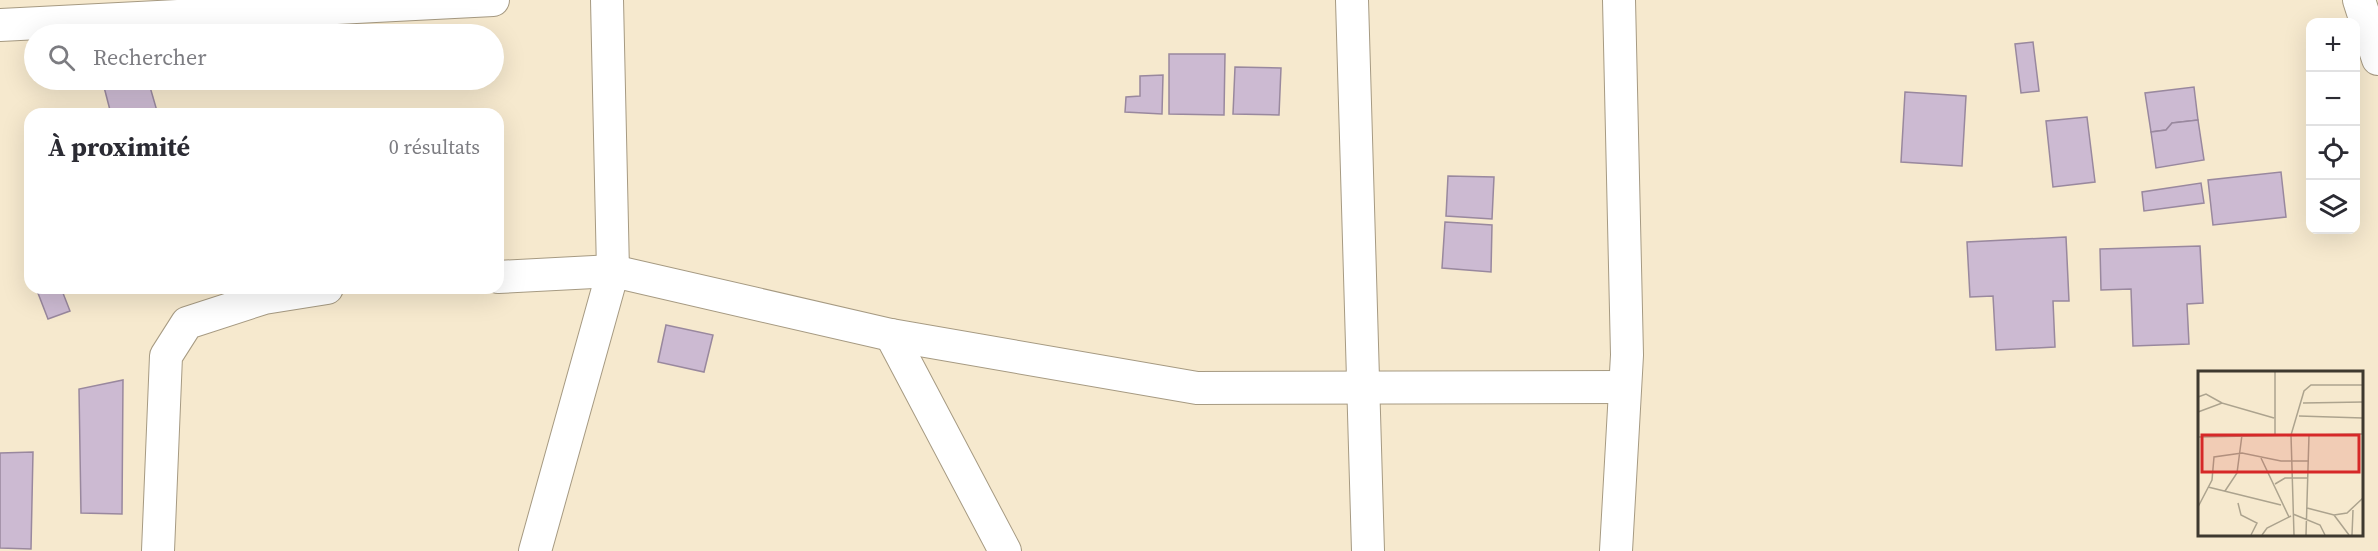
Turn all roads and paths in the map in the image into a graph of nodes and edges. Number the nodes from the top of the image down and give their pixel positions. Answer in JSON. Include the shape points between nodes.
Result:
{"nodes":[{"id":1,"x":493,"y":0,"type":"edge"},
{"id":2,"x":607,"y":0,"type":"edge"},
{"id":3,"x":1352,"y":0,"type":"edge"},
{"id":4,"x":1619,"y":0,"type":"edge"},
{"id":5,"x":2359,"y":0,"type":"edge"},
{"id":6,"x":0,"y":25,"type":"edge"},
{"id":7,"x":2378,"y":59,"type":"edge"},
{"id":8,"x":613,"y":272,"type":"junction"},
{"id":9,"x":504,"y":277,"type":"edge"},
{"id":10,"x":289,"y":294,"type":"edge"},
{"id":11,"x":891,"y":335,"type":"junction"},
{"id":12,"x":1624,"y":387,"type":"junction"},
{"id":13,"x":1364,"y":388,"type":"junction"},
{"id":14,"x":158,"y":551,"type":"edge"},
{"id":15,"x":536,"y":551,"type":"edge"},
{"id":16,"x":1005,"y":551,"type":"edge"},
{"id":17,"x":1368,"y":551,"type":"edge"},
{"id":18,"x":1616,"y":551,"type":"edge"}],
"edges":[{"from":1,"to":6,"type":"street"},
{"from":2,"to":8,"type":"street"},
{"from":3,"to":13,"type":"street"},
{"from":4,"to":12,"type":"street","via":[[1627,355]]},
{"from":5,"to":7,"type":"street"},
{"from":8,"to":9,"type":"street"},
{"from":8,"to":11,"type":"street"},
{"from":8,"to":15,"type":"street"},
{"from":10,"to":14,"type":"street","via":[[264,298],[187,323],[166,356]]},
{"from":11,"to":13,"type":"street","via":[[1197,388]]},
{"from":11,"to":16,"type":"street"},
{"from":12,"to":13,"type":"street"},
{"from":12,"to":18,"type":"street"},
{"from":13,"to":17,"type":"street"}]}
